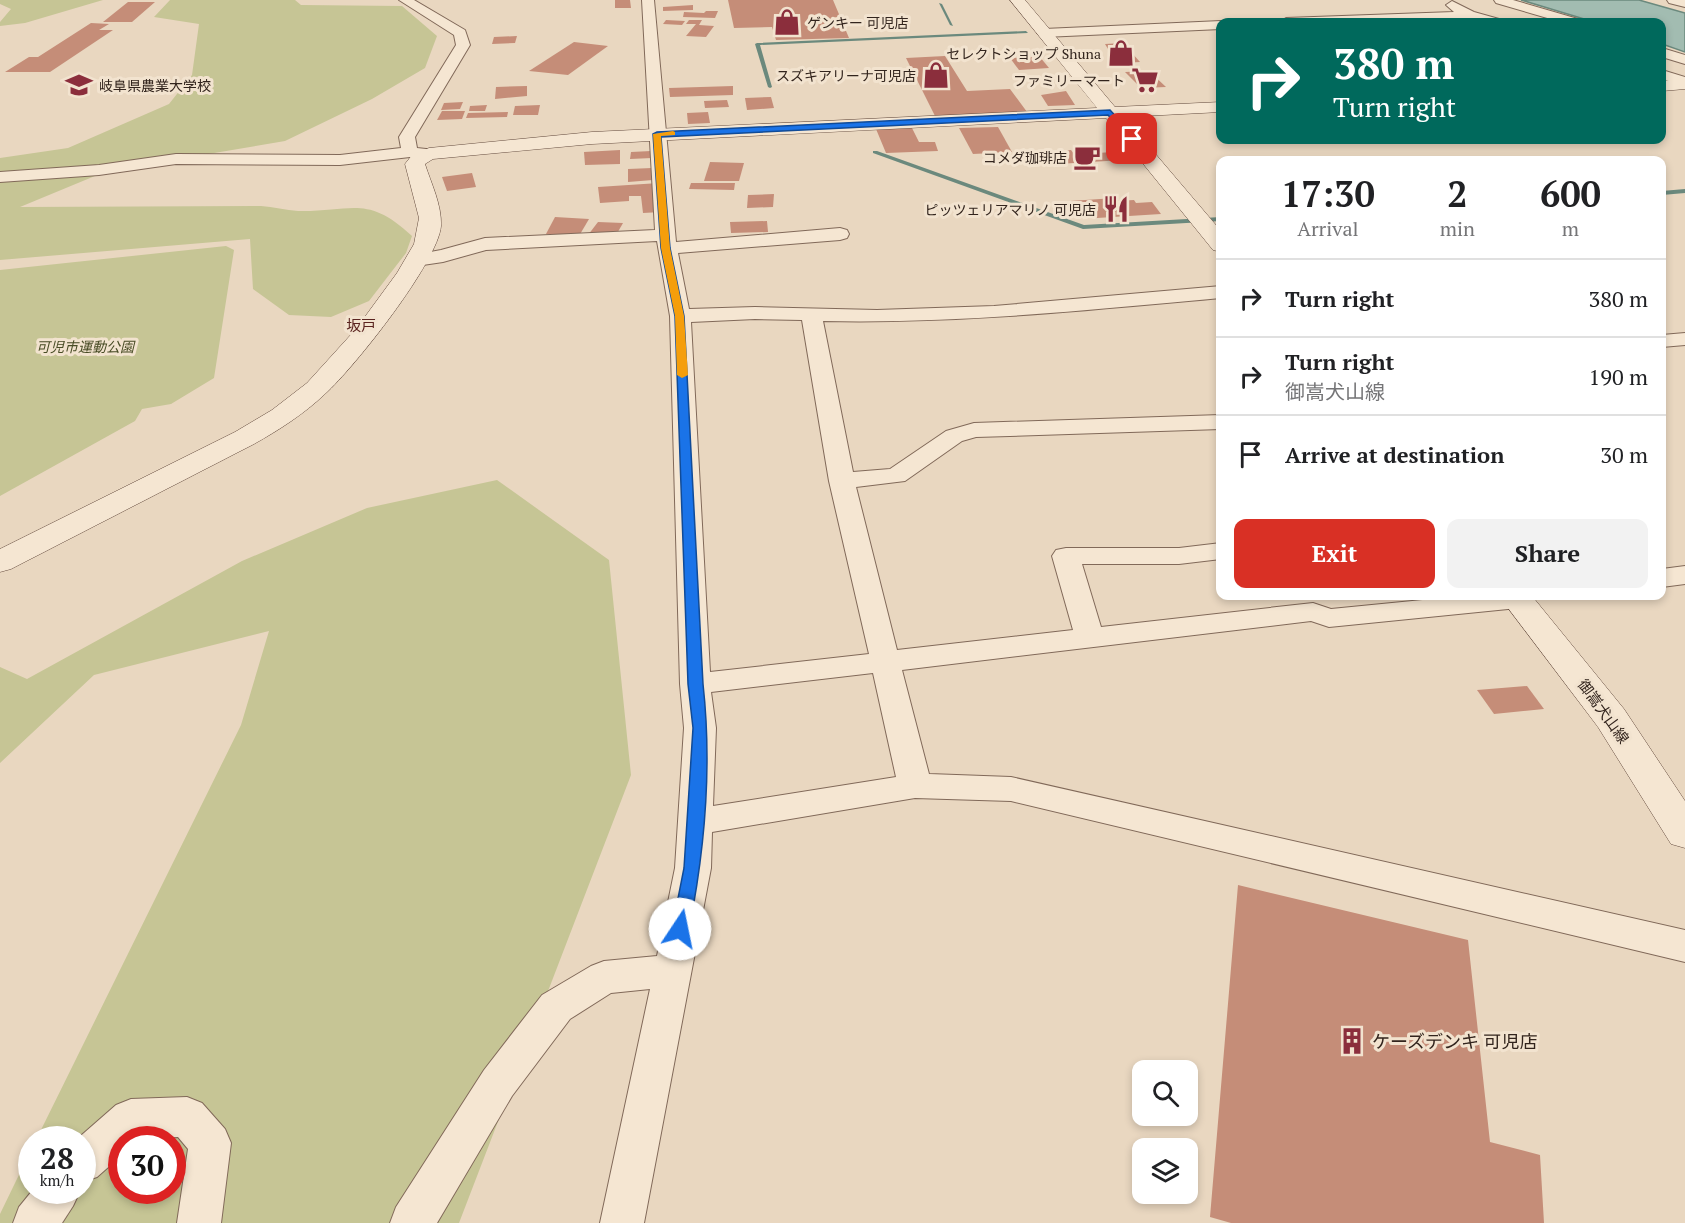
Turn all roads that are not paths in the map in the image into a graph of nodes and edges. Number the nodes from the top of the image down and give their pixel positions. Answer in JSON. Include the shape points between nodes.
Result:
{"nodes":[{"id":1,"x":405,"y":0,"type":"edge"},
{"id":2,"x":648,"y":0,"type":"edge"},
{"id":3,"x":1017,"y":0,"type":"edge"},
{"id":4,"x":1442,"y":0,"type":"edge"},
{"id":5,"x":1500,"y":0,"type":"edge"},
{"id":6,"x":1675,"y":0,"type":"edge"},
{"id":7,"x":1685,"y":3,"type":"edge"},
{"id":8,"x":1469,"y":15,"type":"junction"},
{"id":9,"x":1391,"y":18,"type":"edge"},
{"id":10,"x":1480,"y":18,"type":"edge"},
{"id":11,"x":1560,"y":18,"type":"edge"},
{"id":12,"x":1216,"y":25,"type":"edge"},
{"id":13,"x":1044,"y":33,"type":"junction"},
{"id":14,"x":1666,"y":53,"type":"edge"},
{"id":15,"x":1685,"y":60,"type":"edge"},
{"id":16,"x":1666,"y":76,"type":"edge"},
{"id":17,"x":1685,"y":83,"type":"edge"},
{"id":18,"x":1666,"y":85,"type":"edge"},
{"id":19,"x":1216,"y":107,"type":"edge"},
{"id":20,"x":1110,"y":112,"type":"junction"},
{"id":21,"x":657,"y":134,"type":"junction"},
{"id":22,"x":419,"y":153,"type":"junction"},
{"id":23,"x":0,"y":177,"type":"edge"},
{"id":24,"x":840,"y":234,"type":"dead end"},
{"id":25,"x":1216,"y":238,"type":"edge"},
{"id":26,"x":665,"y":241,"type":"junction"},
{"id":27,"x":416,"y":260,"type":"junction"},
{"id":28,"x":1216,"y":292,"type":"edge"},
{"id":29,"x":811,"y":315,"type":"junction"},
{"id":30,"x":680,"y":316,"type":"junction"},
{"id":31,"x":1685,"y":339,"type":"edge"},
{"id":32,"x":1666,"y":341,"type":"edge"},
{"id":33,"x":1216,"y":428,"type":"edge"},
{"id":34,"x":842,"y":481,"type":"junction"},
{"id":35,"x":1216,"y":552,"type":"edge"},
{"id":36,"x":0,"y":562,"type":"edge"},
{"id":37,"x":1685,"y":575,"type":"edge"},
{"id":38,"x":1666,"y":577,"type":"edge"},
{"id":39,"x":1489,"y":600,"type":"edge"},
{"id":40,"x":1518,"y":600,"type":"edge"},
{"id":41,"x":1309,"y":604,"type":"edge"},
{"id":42,"x":1089,"y":637,"type":"junction"},
{"id":43,"x":885,"y":662,"type":"junction"},
{"id":44,"x":695,"y":684,"type":"junction"},
{"id":45,"x":915,"y":786,"type":"junction"},
{"id":46,"x":697,"y":821,"type":"junction"},
{"id":47,"x":1685,"y":833,"type":"edge"},
{"id":48,"x":1685,"y":945,"type":"edge"},
{"id":49,"x":672,"y":971,"type":"junction"},
{"id":50,"x":96,"y":1150,"type":"edge"},
{"id":51,"x":49,"y":1204,"type":"edge"},
{"id":52,"x":35,"y":1223,"type":"edge"},
{"id":53,"x":199,"y":1223,"type":"edge"},
{"id":54,"x":412,"y":1223,"type":"edge"},
{"id":55,"x":622,"y":1223,"type":"edge"}],
"edges":[{"from":1,"to":22,"type":"street","via":[[460,33],[463,45],[407,137]]},
{"from":2,"to":21,"type":"street"},
{"from":3,"to":13,"type":"street"},
{"from":4,"to":8,"type":"street"},
{"from":5,"to":11,"type":"street"},
{"from":6,"to":7,"type":"street"},
{"from":8,"to":9,"type":"street"},
{"from":8,"to":10,"type":"street"},
{"from":12,"to":13,"type":"street"},
{"from":13,"to":20,"type":"street"},
{"from":14,"to":15,"type":"street"},
{"from":16,"to":17,"type":"street"},
{"from":17,"to":18,"type":"street"},
{"from":19,"to":20,"type":"street"},
{"from":20,"to":21,"type":"street"},
{"from":20,"to":25,"type":"street"},
{"from":21,"to":22,"type":"street"},
{"from":21,"to":26,"type":"street"},
{"from":22,"to":23,"type":"street","via":[[340,160],[176,159],[99,170]]},
{"from":22,"to":27,"type":"street","via":[[415,164],[430,228]]},
{"from":24,"to":26,"type":"street"},
{"from":26,"to":27,"type":"street","via":[[485,244]]},
{"from":26,"to":30,"type":"street"},
{"from":27,"to":36,"type":"street","via":[[346,359],[315,390],[279,417],[226,448]]},
{"from":28,"to":29,"type":"street","via":[[993,312]]},
{"from":29,"to":30,"type":"street"},
{"from":29,"to":34,"type":"street"},
{"from":30,"to":44,"type":"street"},
{"from":31,"to":32,"type":"street"},
{"from":33,"to":34,"type":"street","via":[[974,430],[954,436],[896,476]]},
{"from":34,"to":43,"type":"street"},
{"from":35,"to":42,"type":"street","via":[[1179,556],[1066,556]]},
{"from":37,"to":38,"type":"street"},
{"from":39,"to":41,"type":"street","via":[[1329,618]]},
{"from":40,"to":47,"type":"street","name":"御嵩犬山線","via":[[1611,718]]},
{"from":41,"to":42,"type":"street"},
{"from":42,"to":43,"type":"street"},
{"from":43,"to":44,"type":"street"},
{"from":43,"to":45,"type":"street"},
{"from":44,"to":46,"type":"street","via":[[700,728]]},
{"from":45,"to":46,"type":"street"},
{"from":45,"to":48,"type":"street","via":[[1011,789]]},
{"from":46,"to":49,"type":"street","via":[[693,868]]},
{"from":49,"to":54,"type":"street","via":[[604,977],[556,1007],[498,1083]]},
{"from":49,"to":55,"type":"street"},
{"from":50,"to":53,"type":"street","via":[[131,1119],[187,1117],[210,1143]]},
{"from":51,"to":52,"type":"street"}]}
